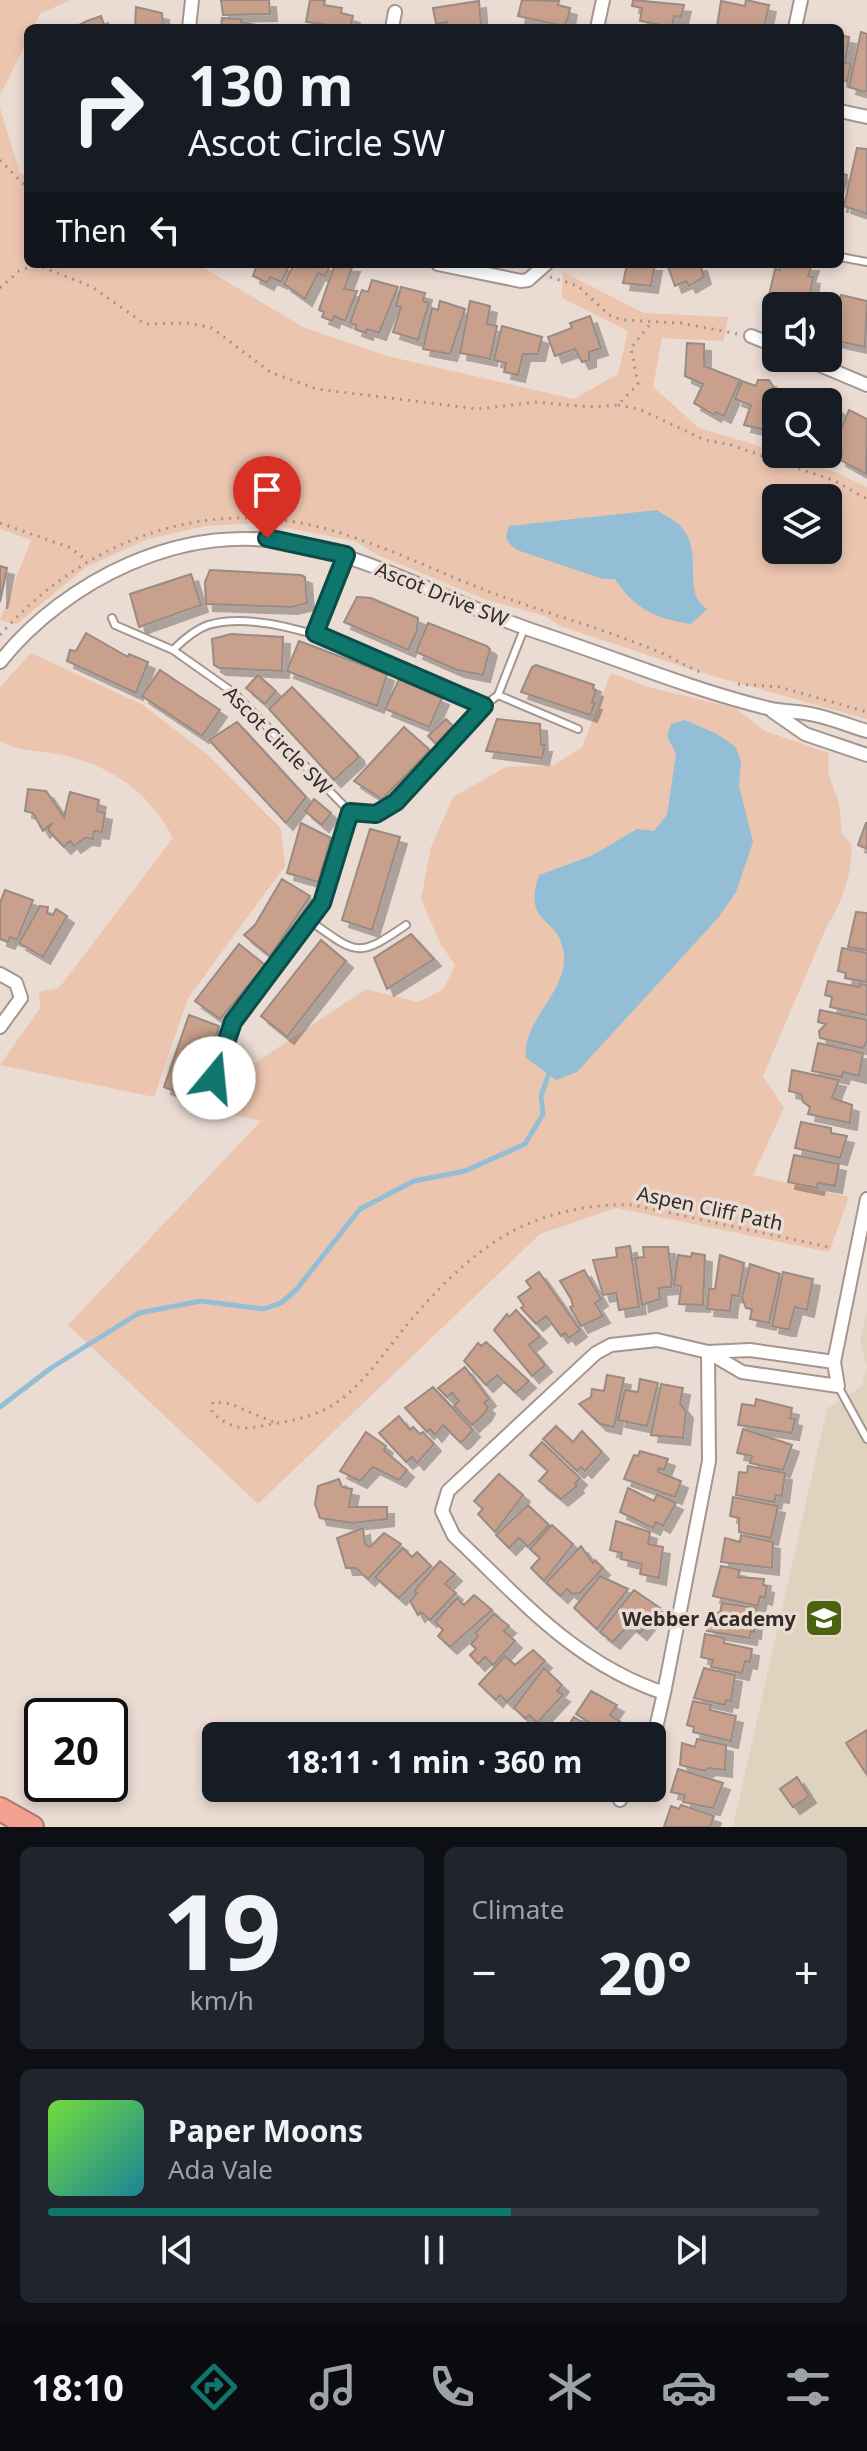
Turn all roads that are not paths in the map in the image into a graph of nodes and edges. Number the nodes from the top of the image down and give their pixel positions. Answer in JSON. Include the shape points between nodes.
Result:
{"nodes":[{"id":1,"x":192,"y":0,"type":"edge"},
{"id":2,"x":603,"y":0,"type":"edge"},
{"id":3,"x":801,"y":0,"type":"edge"},
{"id":4,"x":395,"y":12,"type":"dead end"},
{"id":5,"x":189,"y":24,"type":"edge"},
{"id":6,"x":393,"y":24,"type":"edge"},
{"id":7,"x":598,"y":24,"type":"edge"},
{"id":8,"x":796,"y":24,"type":"edge"},
{"id":9,"x":844,"y":112,"type":"edge"},
{"id":10,"x":867,"y":117,"type":"edge"},
{"id":11,"x":844,"y":258,"type":"edge"},
{"id":12,"x":867,"y":262,"type":"edge"},
{"id":13,"x":454,"y":268,"type":"edge"},
{"id":14,"x":542,"y":268,"type":"edge"},
{"id":15,"x":751,"y":336,"type":"road end"},
{"id":16,"x":762,"y":340,"type":"edge"},
{"id":17,"x":836,"y":372,"type":"edge"},
{"id":18,"x":867,"y":385,"type":"edge"},
{"id":19,"x":346,"y":555,"type":"junction"},
{"id":20,"x":112,"y":618,"type":"dead end"},
{"id":21,"x":524,"y":628,"type":"junction"},
{"id":22,"x":315,"y":633,"type":"junction"},
{"id":23,"x":173,"y":650,"type":"junction"},
{"id":24,"x":2,"y":653,"type":"edge"},
{"id":25,"x":498,"y":695,"type":"junction"},
{"id":26,"x":484,"y":706,"type":"junction"},
{"id":27,"x":769,"y":709,"type":"junction"},
{"id":28,"x":578,"y":729,"type":"dead end"},
{"id":29,"x":867,"y":731,"type":"edge"},
{"id":30,"x":867,"y":755,"type":"edge"},
{"id":31,"x":350,"y":812,"type":"junction"},
{"id":32,"x":310,"y":921,"type":"junction"},
{"id":33,"x":406,"y":925,"type":"dead end"},
{"id":34,"x":0,"y":974,"type":"edge"},
{"id":35,"x":0,"y":1027,"type":"edge"},
{"id":36,"x":214,"y":1078,"type":"dead end"},
{"id":37,"x":867,"y":1199,"type":"edge"},
{"id":38,"x":861,"y":1255,"type":"edge"},
{"id":39,"x":708,"y":1352,"type":"junction"},
{"id":40,"x":834,"y":1362,"type":"junction"},
{"id":41,"x":838,"y":1386,"type":"junction"},
{"id":42,"x":867,"y":1439,"type":"edge"},
{"id":43,"x":664,"y":1693,"type":"junction"},
{"id":44,"x":657,"y":1722,"type":"edge"},
{"id":45,"x":0,"y":1809,"type":"edge"},
{"id":46,"x":32,"y":1827,"type":"edge"}],
"edges":[{"from":1,"to":5,"type":"street"},
{"from":2,"to":7,"type":"street"},
{"from":3,"to":8,"type":"street"},
{"from":4,"to":6,"type":"street"},
{"from":9,"to":10,"type":"street"},
{"from":11,"to":12,"type":"lane"},
{"from":13,"to":14,"type":"street","via":[[507,281],[528,280]]},
{"from":15,"to":16,"type":"street"},
{"from":17,"to":18,"type":"street"},
{"from":19,"to":21,"type":"street","name":"Ascot Drive SW"},
{"from":19,"to":22,"type":"lane"},
{"from":19,"to":24,"type":"street","name":"Ascot Drive SW","via":[[267,538],[208,539],[152,554],[95,579]]},
{"from":20,"to":23,"type":"lane","name":"Ascot Circle SW","via":[[115,625]]},
{"from":21,"to":25,"type":"lane"},
{"from":21,"to":27,"type":"street","name":"Ascot Drive SW"},
{"from":22,"to":23,"type":"lane","via":[[281,626],[209,625]]},
{"from":22,"to":26,"type":"lane"},
{"from":23,"to":31,"type":"lane","name":"Ascot Circle SW","via":[[234,693]]},
{"from":25,"to":26,"type":"lane"},
{"from":25,"to":28,"type":"lane"},
{"from":26,"to":31,"type":"lane","via":[[396,802],[376,814]]},
{"from":27,"to":29,"type":"street","name":"Ascot Drive SW","via":[[813,714]]},
{"from":27,"to":30,"type":"street","name":"Ascot Drive SW","via":[[805,734]]},
{"from":31,"to":32,"type":"lane","via":[[330,883]]},
{"from":32,"to":33,"type":"lane","via":[[359,950],[374,947]]},
{"from":32,"to":36,"type":"lane","via":[[233,1022]]},
{"from":34,"to":35,"type":"street","via":[[16,983],[21,998]]},
{"from":37,"to":38,"type":"street"},
{"from":38,"to":40,"type":"street"},
{"from":39,"to":40,"type":"street","via":[[750,1350]]},
{"from":39,"to":41,"type":"street","via":[[742,1372]]},
{"from":39,"to":43,"type":"street","via":[[709,1461]]},
{"from":39,"to":43,"type":"street","via":[[643,1340],[596,1353],[454,1485],[442,1511],[454,1536],[578,1650],[613,1674]]},
{"from":40,"to":41,"type":"street"},
{"from":41,"to":42,"type":"lane"},
{"from":43,"to":44,"type":"street"},
{"from":45,"to":46,"type":"highway"}]}
